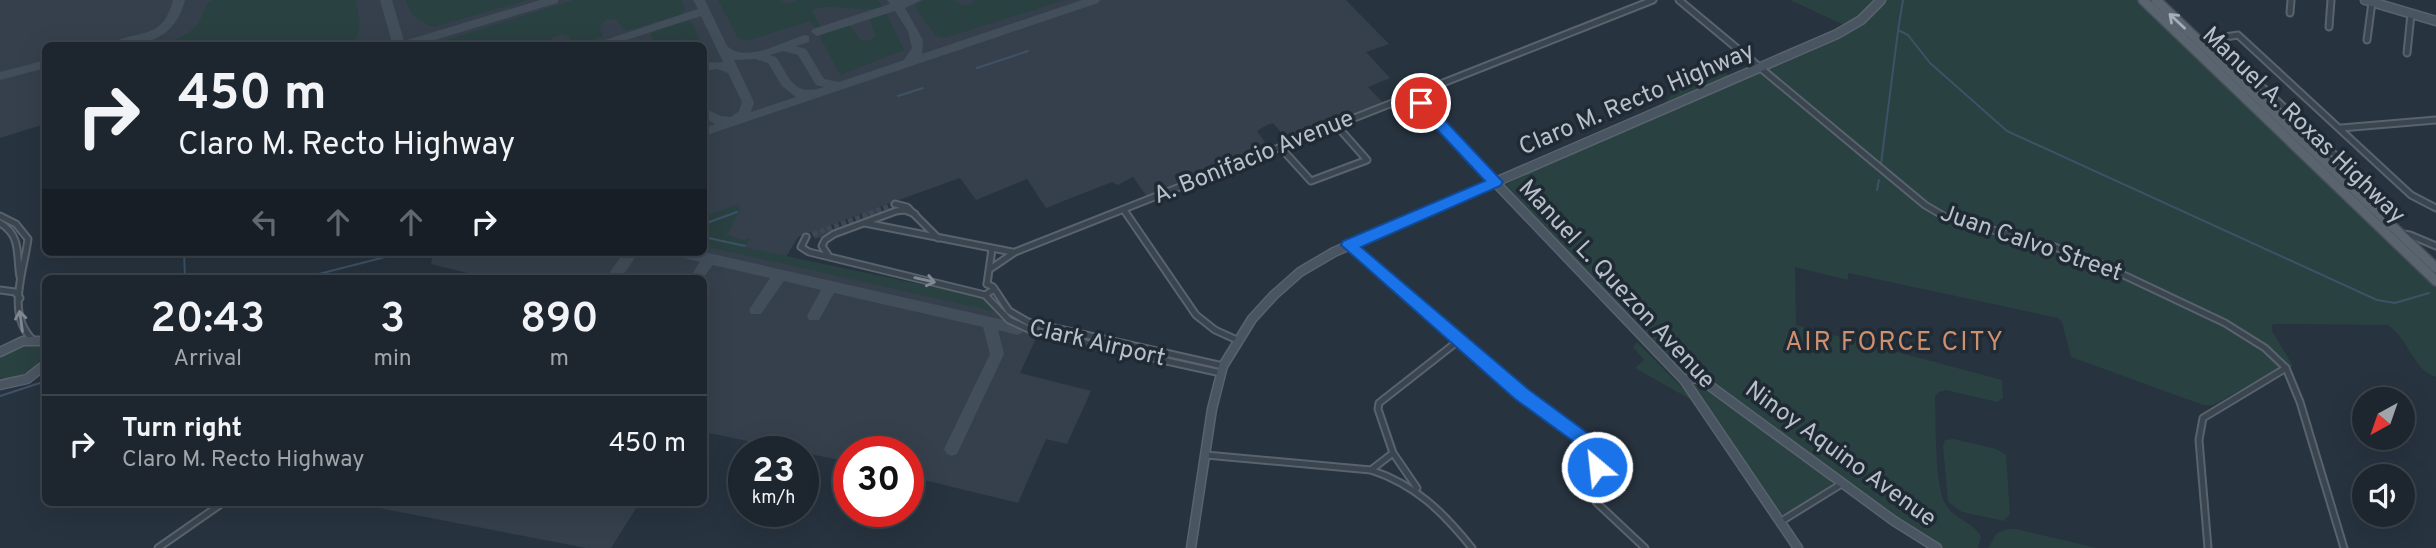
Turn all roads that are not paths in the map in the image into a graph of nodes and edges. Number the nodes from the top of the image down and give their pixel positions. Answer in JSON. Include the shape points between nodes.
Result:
{"nodes":[{"id":1,"x":1653,"y":0,"type":"edge"},
{"id":2,"x":1679,"y":0,"type":"edge"},
{"id":3,"x":1881,"y":0,"type":"edge"},
{"id":4,"x":2143,"y":0,"type":"edge"},
{"id":5,"x":2155,"y":0,"type":"edge"},
{"id":6,"x":2291,"y":0,"type":"edge"},
{"id":7,"x":2332,"y":0,"type":"edge"},
{"id":8,"x":2368,"y":1,"type":"edge"},
{"id":9,"x":2290,"y":13,"type":"dead end"},
{"id":10,"x":2411,"y":13,"type":"junction"},
{"id":11,"x":2436,"y":21,"type":"edge"},
{"id":12,"x":2329,"y":27,"type":"dead end"},
{"id":13,"x":2181,"y":37,"type":"junction"},
{"id":14,"x":2212,"y":40,"type":"junction"},
{"id":15,"x":2367,"y":40,"type":"dead end"},
{"id":16,"x":2199,"y":41,"type":"junction"},
{"id":17,"x":2407,"y":53,"type":"dead end"},
{"id":18,"x":1762,"y":67,"type":"junction"},
{"id":19,"x":1414,"y":95,"type":"junction"},
{"id":20,"x":2436,"y":120,"type":"edge"},
{"id":21,"x":1337,"y":125,"type":"junction"},
{"id":22,"x":2341,"y":128,"type":"junction"},
{"id":23,"x":1281,"y":148,"type":"junction"},
{"id":24,"x":1367,"y":160,"type":"junction"},
{"id":25,"x":1373,"y":167,"type":"dead end"},
{"id":26,"x":1495,"y":182,"type":"junction"},
{"id":27,"x":2357,"y":192,"type":"junction"},
{"id":28,"x":895,"y":204,"type":"dead end"},
{"id":29,"x":2436,"y":208,"type":"edge"},
{"id":30,"x":1124,"y":210,"type":"junction"},
{"id":31,"x":915,"y":214,"type":"junction"},
{"id":32,"x":0,"y":216,"type":"edge"},
{"id":33,"x":858,"y":217,"type":"dead end"},
{"id":34,"x":0,"y":223,"type":"edge"},
{"id":35,"x":865,"y":223,"type":"junction"},
{"id":36,"x":853,"y":227,"type":"junction"},
{"id":37,"x":2384,"y":231,"type":"junction"},
{"id":38,"x":2405,"y":234,"type":"junction"},
{"id":39,"x":806,"y":237,"type":"dead end"},
{"id":40,"x":938,"y":238,"type":"junction"},
{"id":41,"x":2436,"y":248,"type":"edge"},
{"id":42,"x":992,"y":249,"type":"junction"},
{"id":43,"x":1353,"y":250,"type":"junction"},
{"id":44,"x":1016,"y":252,"type":"junction"},
{"id":45,"x":835,"y":258,"type":"junction"},
{"id":46,"x":2436,"y":268,"type":"edge"},
{"id":47,"x":18,"y":269,"type":"joint"},
{"id":48,"x":990,"y":269,"type":"junction"},
{"id":49,"x":20,"y":279,"type":"junction"},
{"id":50,"x":2436,"y":281,"type":"edge"},
{"id":51,"x":988,"y":284,"type":"junction"},
{"id":52,"x":0,"y":290,"type":"edge"},
{"id":53,"x":993,"y":290,"type":"junction"},
{"id":54,"x":983,"y":294,"type":"junction"},
{"id":55,"x":20,"y":298,"type":"junction"},
{"id":56,"x":32,"y":339,"type":"junction"},
{"id":57,"x":42,"y":340,"type":"edge"},
{"id":58,"x":1237,"y":340,"type":"junction"},
{"id":59,"x":1458,"y":341,"type":"junction"},
{"id":60,"x":1103,"y":343,"type":"junction"},
{"id":61,"x":0,"y":352,"type":"edge"},
{"id":62,"x":42,"y":368,"type":"edge"},
{"id":63,"x":2286,"y":368,"type":"junction"},
{"id":64,"x":1222,"y":370,"type":"junction"},
{"id":65,"x":1684,"y":380,"type":"junction"},
{"id":66,"x":0,"y":385,"type":"edge"},
{"id":67,"x":1393,"y":453,"type":"junction"},
{"id":68,"x":1206,"y":456,"type":"junction"},
{"id":69,"x":1371,"y":470,"type":"junction"},
{"id":70,"x":1843,"y":483,"type":"junction"},
{"id":71,"x":1419,"y":490,"type":"junction"},
{"id":72,"x":218,"y":506,"type":"edge"},
{"id":73,"x":1780,"y":522,"type":"junction"},
{"id":74,"x":158,"y":548,"type":"edge"},
{"id":75,"x":1191,"y":548,"type":"edge"},
{"id":76,"x":1472,"y":548,"type":"edge"},
{"id":77,"x":1645,"y":548,"type":"edge"},
{"id":78,"x":1798,"y":548,"type":"edge"},
{"id":79,"x":1937,"y":548,"type":"edge"},
{"id":80,"x":2208,"y":548,"type":"edge"},
{"id":81,"x":2344,"y":548,"type":"edge"}],
"edges":[{"from":1,"to":19,"type":"street","name":"A. Bonifacio Avenue"},
{"from":2,"to":18,"type":"street","name":"Juan Calvo Street"},
{"from":3,"to":18,"type":"main road","name":"Claro M. Recto Highway","via":[[1850,29]]},
{"from":4,"to":13,"type":"main road","name":"Manuel A. Roxas Highway"},
{"from":16,"to":5,"type":"main road","name":"Manuel A. Roxas Highway","one_way":true},
{"from":6,"to":9,"type":"street"},
{"from":7,"to":12,"type":"street"},
{"from":8,"to":10,"type":"main road"},
{"from":8,"to":15,"type":"street"},
{"from":10,"to":11,"type":"main road"},
{"from":10,"to":17,"type":"street"},
{"from":13,"to":16,"type":"street"},
{"from":13,"to":37,"type":"main road","name":"Manuel A. Roxas Highway"},
{"from":14,"to":16,"type":"street"},
{"from":14,"to":22,"type":"street","via":[[2238,35]]},
{"from":14,"to":27,"type":"street","via":[[2338,158]]},
{"from":16,"to":27,"type":"main road","name":"Manuel A. Roxas Highway"},
{"from":18,"to":26,"type":"main road","name":"Claro M. Recto Highway"},
{"from":18,"to":63,"type":"street","name":"Juan Calvo Street","via":[[1932,210],[2111,268],[2237,330]]},
{"from":19,"to":21,"type":"street","name":"A. Bonifacio Avenue"},
{"from":19,"to":26,"type":"street","name":"Manuel L. Quezon Avenue"},
{"from":20,"to":22,"type":"street"},
{"from":21,"to":23,"type":"street","name":"A. Bonifacio Avenue"},
{"from":21,"to":24,"type":"street"},
{"from":22,"to":29,"type":"street","via":[[2411,195]]},
{"from":23,"to":24,"type":"street","via":[[1311,181]]},
{"from":23,"to":30,"type":"street","name":"A. Bonifacio Avenue"},
{"from":24,"to":25,"type":"street"},
{"from":26,"to":43,"type":"main road","name":"Claro M. Recto Highway"},
{"from":26,"to":65,"type":"main road","name":"Manuel L. Quezon Avenue"},
{"from":27,"to":38,"type":"main road","name":"Manuel A. Roxas Highway"},
{"from":28,"to":31,"type":"street"},
{"from":30,"to":44,"type":"street","name":"A. Bonifacio Avenue"},
{"from":30,"to":58,"type":"street","via":[[1196,316]]},
{"from":31,"to":35,"type":"street","via":[[900,210]]},
{"from":31,"to":40,"type":"street"},
{"from":32,"to":49,"type":"street","via":[[12,220],[28,239]]},
{"from":33,"to":36,"type":"street"},
{"from":34,"to":47,"type":"street","via":[[15,233],[19,243]]},
{"from":35,"to":36,"type":"street"},
{"from":35,"to":40,"type":"street"},
{"from":36,"to":45,"type":"street","via":[[823,243],[824,252]]},
{"from":37,"to":38,"type":"street"},
{"from":37,"to":50,"type":"main road","name":"Manuel A. Roxas Highway"},
{"from":38,"to":41,"type":"street"},
{"from":38,"to":46,"type":"main road","name":"Manuel A. Roxas Highway"},
{"from":39,"to":45,"type":"street","via":[[803,249]]},
{"from":40,"to":42,"type":"street"},
{"from":42,"to":44,"type":"street"},
{"from":42,"to":48,"type":"street"},
{"from":43,"to":58,"type":"main road","name":"Claro M. Recto Highway","via":[[1323,257],[1290,280]]},
{"from":43,"to":59,"type":"street"},
{"from":44,"to":48,"type":"street","name":"A. Bonifacio Avenue"},
{"from":45,"to":54,"type":"street","one_way":true},
{"from":47,"to":49,"type":"street"},
{"from":48,"to":51,"type":"street"},
{"from":49,"to":55,"type":"street"},
{"from":51,"to":53,"type":"street","name":"Clark Airport"},
{"from":51,"to":54,"type":"street","via":[[980,288]]},
{"from":52,"to":55,"type":"street","via":[[15,292]]},
{"from":53,"to":54,"type":"street"},
{"from":53,"to":60,"type":"street","name":"Clark Airport","via":[[1009,311],[1028,322]]},
{"from":54,"to":60,"type":"street","name":"Clark Airport","via":[[1017,325]]},
{"from":56,"to":55,"type":"street","one_way":true,"via":[[19,326]]},
{"from":56,"to":57,"type":"main road"},
{"from":56,"to":61,"type":"main road"},
{"from":58,"to":64,"type":"main road","name":"Claro M. Recto Highway"},
{"from":59,"to":67,"type":"street","via":[[1379,403]]},
{"from":59,"to":77,"type":"street","via":[[1591,445],[1599,456],[1591,480],[1596,502]]},
{"from":60,"to":64,"type":"street","name":"Clark Airport"},
{"from":62,"to":66,"type":"main road","via":[[27,379]]},
{"from":63,"to":80,"type":"street","via":[[2203,418],[2199,440]]},
{"from":63,"to":81,"type":"street","name":"Juan Calvo Street"},
{"from":64,"to":68,"type":"main road","name":"Claro M. Recto Highway"},
{"from":65,"to":70,"type":"main road","name":"Ninoy Aquino Avenue","via":[[1706,383]]},
{"from":65,"to":73,"type":"main road","name":"Manuel L. Quezon Avenue"},
{"from":67,"to":69,"type":"street"},
{"from":67,"to":71,"type":"street"},
{"from":68,"to":69,"type":"street"},
{"from":68,"to":75,"type":"main road","name":"Claro M. Recto Highway"},
{"from":69,"to":71,"type":"street"},
{"from":70,"to":73,"type":"street"},
{"from":70,"to":79,"type":"main road","name":"Ninoy Aquino Avenue"},
{"from":71,"to":76,"type":"street"},
{"from":72,"to":74,"type":"street"},
{"from":73,"to":78,"type":"main road","name":"Manuel L. Quezon Avenue"}]}
